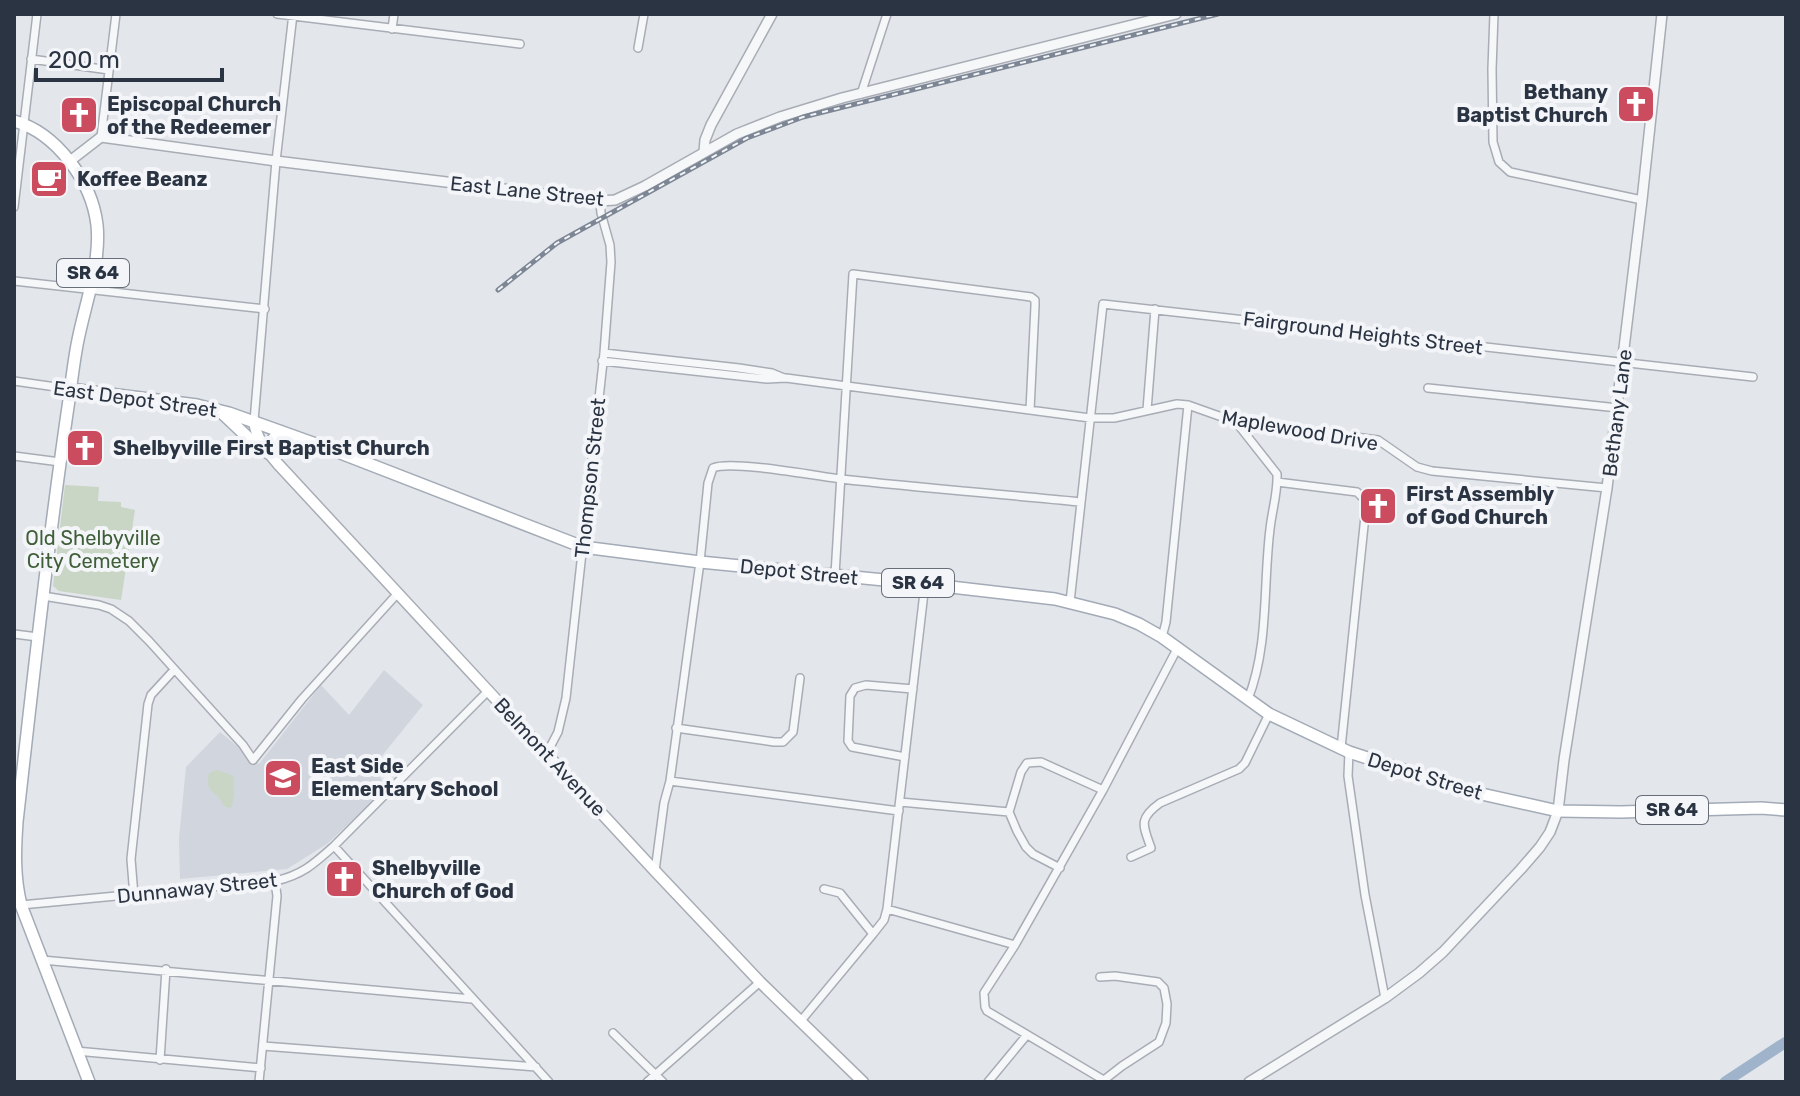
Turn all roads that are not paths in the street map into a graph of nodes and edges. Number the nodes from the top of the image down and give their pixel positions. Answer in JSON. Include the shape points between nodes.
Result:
{"nodes":[{"id":1,"x":37,"y":14,"type":"edge"},
{"id":2,"x":116,"y":14,"type":"edge"},
{"id":3,"x":277,"y":14,"type":"edge"},
{"id":4,"x":394,"y":14,"type":"edge"},
{"id":5,"x":644,"y":14,"type":"edge"},
{"id":6,"x":772,"y":14,"type":"edge"},
{"id":7,"x":887,"y":14,"type":"edge"},
{"id":8,"x":1176,"y":14,"type":"edge"},
{"id":9,"x":1494,"y":14,"type":"edge"},
{"id":10,"x":1662,"y":14,"type":"edge"},
{"id":11,"x":293,"y":15,"type":"edge"},
{"id":12,"x":392,"y":29,"type":"junction"},
{"id":13,"x":520,"y":44,"type":"dead end"},
{"id":14,"x":638,"y":48,"type":"dead end"},
{"id":15,"x":31,"y":59,"type":"junction"},
{"id":16,"x":109,"y":70,"type":"junction"},
{"id":17,"x":861,"y":94,"type":"junction"},
{"id":18,"x":19,"y":122,"type":"edge"},
{"id":19,"x":101,"y":137,"type":"junction"},
{"id":20,"x":704,"y":152,"type":"junction"},
{"id":21,"x":70,"y":161,"type":"junction"},
{"id":22,"x":276,"y":161,"type":"junction"},
{"id":23,"x":1642,"y":200,"type":"junction"},
{"id":24,"x":600,"y":201,"type":"junction"},
{"id":25,"x":14,"y":207,"type":"edge"},
{"id":26,"x":14,"y":281,"type":"edge"},
{"id":27,"x":90,"y":291,"type":"junction"},
{"id":28,"x":265,"y":309,"type":"junction"},
{"id":29,"x":1155,"y":309,"type":"junction"},
{"id":30,"x":603,"y":357,"type":"junction"},
{"id":31,"x":1623,"y":363,"type":"junction"},
{"id":32,"x":1753,"y":377,"type":"dead end"},
{"id":33,"x":14,"y":381,"type":"edge"},
{"id":34,"x":845,"y":386,"type":"junction"},
{"id":35,"x":1428,"y":388,"type":"dead end"},
{"id":36,"x":70,"y":389,"type":"junction"},
{"id":37,"x":1188,"y":405,"type":"junction"},
{"id":38,"x":1618,"y":408,"type":"junction"},
{"id":39,"x":1030,"y":410,"type":"junction"},
{"id":40,"x":1147,"y":410,"type":"junction"},
{"id":41,"x":219,"y":411,"type":"junction"},
{"id":42,"x":1090,"y":418,"type":"junction"},
{"id":43,"x":254,"y":421,"type":"junction"},
{"id":44,"x":1236,"y":422,"type":"junction"},
{"id":45,"x":280,"y":431,"type":"junction"},
{"id":46,"x":270,"y":454,"type":"junction"},
{"id":47,"x":14,"y":456,"type":"edge"},
{"id":48,"x":60,"y":462,"type":"junction"},
{"id":49,"x":840,"y":479,"type":"junction"},
{"id":50,"x":1277,"y":482,"type":"junction"},
{"id":51,"x":1607,"y":488,"type":"junction"},
{"id":52,"x":1080,"y":502,"type":"junction"},
{"id":53,"x":583,"y":547,"type":"junction"},
{"id":54,"x":700,"y":562,"type":"junction"},
{"id":55,"x":835,"y":575,"type":"junction"},
{"id":56,"x":925,"y":584,"type":"junction"},
{"id":57,"x":398,"y":593,"type":"junction"},
{"id":58,"x":43,"y":596,"type":"junction"},
{"id":59,"x":1070,"y":602,"type":"junction"},
{"id":60,"x":14,"y":634,"type":"edge"},
{"id":61,"x":38,"y":637,"type":"junction"},
{"id":62,"x":1162,"y":637,"type":"junction"},
{"id":63,"x":1177,"y":649,"type":"junction"},
{"id":64,"x":174,"y":670,"type":"junction"},
{"id":65,"x":800,"y":678,"type":"dead end"},
{"id":66,"x":913,"y":689,"type":"junction"},
{"id":67,"x":489,"y":690,"type":"junction"},
{"id":68,"x":1248,"y":699,"type":"junction"},
{"id":69,"x":1269,"y":714,"type":"junction"},
{"id":70,"x":676,"y":728,"type":"junction"},
{"id":71,"x":1345,"y":750,"type":"junction"},
{"id":72,"x":547,"y":753,"type":"junction"},
{"id":73,"x":905,"y":757,"type":"junction"},
{"id":74,"x":670,"y":781,"type":"junction"},
{"id":75,"x":1103,"y":790,"type":"junction"},
{"id":76,"x":900,"y":806,"type":"junction"},
{"id":77,"x":1786,"y":810,"type":"edge"},
{"id":78,"x":1558,"y":811,"type":"junction"},
{"id":79,"x":1009,"y":812,"type":"junction"},
{"id":80,"x":16,"y":822,"type":"edge"},
{"id":81,"x":334,"y":846,"type":"junction"},
{"id":82,"x":1131,"y":857,"type":"dead end"},
{"id":83,"x":1060,"y":868,"type":"junction"},
{"id":84,"x":655,"y":871,"type":"junction"},
{"id":85,"x":275,"y":881,"type":"junction"},
{"id":86,"x":824,"y":889,"type":"dead end"},
{"id":87,"x":134,"y":896,"type":"junction"},
{"id":88,"x":21,"y":905,"type":"junction"},
{"id":89,"x":887,"y":909,"type":"junction"},
{"id":90,"x":873,"y":934,"type":"junction"},
{"id":91,"x":1015,"y":945,"type":"junction"},
{"id":92,"x":42,"y":960,"type":"junction"},
{"id":93,"x":166,"y":969,"type":"junction"},
{"id":94,"x":1100,"y":977,"type":"dead end"},
{"id":95,"x":270,"y":980,"type":"junction"},
{"id":96,"x":760,"y":982,"type":"junction"},
{"id":97,"x":1385,"y":998,"type":"junction"},
{"id":98,"x":472,"y":999,"type":"junction"},
{"id":99,"x":800,"y":1022,"type":"junction"},
{"id":100,"x":613,"y":1033,"type":"dead end"},
{"id":101,"x":1026,"y":1036,"type":"junction"},
{"id":102,"x":263,"y":1046,"type":"junction"},
{"id":103,"x":76,"y":1051,"type":"junction"},
{"id":104,"x":160,"y":1060,"type":"junction"},
{"id":105,"x":536,"y":1067,"type":"junction"},
{"id":106,"x":261,"y":1068,"type":"junction"},
{"id":107,"x":656,"y":1074,"type":"junction"},
{"id":108,"x":1106,"y":1081,"type":"edge"},
{"id":109,"x":89,"y":1082,"type":"edge"},
{"id":110,"x":259,"y":1082,"type":"edge"},
{"id":111,"x":549,"y":1082,"type":"edge"},
{"id":112,"x":647,"y":1082,"type":"edge"},
{"id":113,"x":663,"y":1082,"type":"edge"},
{"id":114,"x":863,"y":1082,"type":"edge"},
{"id":115,"x":988,"y":1082,"type":"edge"},
{"id":116,"x":1249,"y":1082,"type":"edge"}],
"edges":[{"from":1,"to":15,"type":"street"},
{"from":2,"to":16,"type":"street"},
{"from":3,"to":11,"type":"street"},
{"from":4,"to":12,"type":"street"},
{"from":5,"to":14,"type":"street"},
{"from":6,"to":20,"type":"street","via":[[711,125]]},
{"from":7,"to":17,"type":"street"},
{"from":8,"to":17,"type":"street","name":"East Lane Street"},
{"from":9,"to":23,"type":"street","via":[[1493,142],[1499,162],[1510,172]]},
{"from":10,"to":23,"type":"street","name":"Bethany Lane"},
{"from":11,"to":12,"type":"street"},
{"from":11,"to":22,"type":"street"},
{"from":12,"to":13,"type":"street"},
{"from":15,"to":16,"type":"street"},
{"from":15,"to":18,"type":"street"},
{"from":16,"to":19,"type":"street"},
{"from":17,"to":20,"type":"street","name":"East Lane Street","via":[[780,117]]},
{"from":18,"to":21,"type":"main road","number":"SR 64"},
{"from":18,"to":25,"type":"street"},
{"from":19,"to":21,"type":"street"},
{"from":19,"to":22,"type":"street","name":"East Lane Street"},
{"from":20,"to":24,"type":"street","name":"East Lane Street","via":[[615,200]]},
{"from":21,"to":27,"type":"main road","number":"SR 64","via":[[87,190],[97,224]]},
{"from":22,"to":24,"type":"street","name":"East Lane Street"},
{"from":22,"to":28,"type":"street"},
{"from":23,"to":31,"type":"street","name":"Bethany Lane"},
{"from":24,"to":30,"type":"street","name":"Thompson Street","via":[[611,262]]},
{"from":26,"to":27,"type":"street"},
{"from":27,"to":28,"type":"street"},
{"from":27,"to":36,"type":"main road","number":"SR 64"},
{"from":28,"to":43,"type":"street"},
{"from":29,"to":31,"type":"street","name":"Fairground Heights Street"},
{"from":29,"to":40,"type":"street"},
{"from":29,"to":42,"type":"street","name":"Fairground Heights Street","via":[[1103,304]]},
{"from":30,"to":34,"type":"street","name":"Maplewood Drive"},
{"from":30,"to":53,"type":"street","name":"Thompson Street"},
{"from":31,"to":32,"type":"street","name":"Fairground Heights Street"},
{"from":31,"to":38,"type":"street","name":"Bethany Lane"},
{"from":33,"to":36,"type":"street","name":"East Depot Street"},
{"from":34,"to":39,"type":"street","name":"Maplewood Drive"},
{"from":34,"to":39,"type":"street","via":[[853,274],[1035,300]]},
{"from":34,"to":49,"type":"street"},
{"from":35,"to":38,"type":"street"},
{"from":36,"to":41,"type":"main road","name":"East Depot Street","number":"SR 64"},
{"from":36,"to":48,"type":"main road"},
{"from":37,"to":40,"type":"street","name":"Maplewood Drive"},
{"from":37,"to":44,"type":"street","name":"Maplewood Drive"},
{"from":37,"to":62,"type":"street"},
{"from":38,"to":51,"type":"street","name":"Bethany Lane"},
{"from":39,"to":42,"type":"street","name":"Maplewood Drive"},
{"from":40,"to":42,"type":"street","name":"Maplewood Drive"},
{"from":41,"to":43,"type":"main road","name":"East Depot Street","number":"SR 64"},
{"from":41,"to":46,"type":"main road"},
{"from":42,"to":52,"type":"street"},
{"from":43,"to":45,"type":"main road","name":"Depot Street","number":"SR 64"},
{"from":43,"to":46,"type":"main road","name":"Belmont Avenue"},
{"from":44,"to":50,"type":"street","via":[[1277,474]]},
{"from":44,"to":51,"type":"street","name":"Maplewood Drive","via":[[1378,440],[1432,471]]},
{"from":45,"to":46,"type":"main road"},
{"from":45,"to":53,"type":"main road","name":"Depot Street","number":"SR 64"},
{"from":46,"to":57,"type":"main road","name":"Belmont Avenue"},
{"from":47,"to":48,"type":"street"},
{"from":48,"to":58,"type":"main road"},
{"from":49,"to":52,"type":"street"},
{"from":49,"to":54,"type":"street","via":[[727,465],[713,468]]},
{"from":49,"to":55,"type":"street"},
{"from":50,"to":68,"type":"street","via":[[1260,656]]},
{"from":50,"to":71,"type":"street","via":[[1357,492],[1365,500]]},
{"from":51,"to":78,"type":"street","name":"Bethany Lane"},
{"from":52,"to":59,"type":"street"},
{"from":53,"to":54,"type":"main road","name":"Depot Street","number":"SR 64"},
{"from":53,"to":72,"type":"street","name":"Thompson Street","via":[[566,698]]},
{"from":54,"to":55,"type":"main road","name":"Depot Street","number":"SR 64"},
{"from":54,"to":70,"type":"street"},
{"from":55,"to":56,"type":"main road","name":"Depot Street","number":"SR 64"},
{"from":56,"to":59,"type":"main road","name":"Depot Street","number":"SR 64"},
{"from":56,"to":66,"type":"street"},
{"from":57,"to":64,"type":"street","via":[[253,760]]},
{"from":57,"to":67,"type":"main road","name":"Belmont Avenue"},
{"from":58,"to":61,"type":"main road"},
{"from":58,"to":64,"type":"street","via":[[111,609]]},
{"from":59,"to":62,"type":"main road","name":"Depot Street","number":"SR 64","via":[[1115,614]]},
{"from":60,"to":61,"type":"street"},
{"from":61,"to":80,"type":"main road"},
{"from":62,"to":63,"type":"main road","name":"Depot Street","number":"SR 64"},
{"from":63,"to":68,"type":"main road","name":"Depot Street","number":"SR 64"},
{"from":63,"to":75,"type":"street"},
{"from":64,"to":87,"type":"street","via":[[148,704],[131,859]]},
{"from":65,"to":70,"type":"street","via":[[793,732],[783,742]]},
{"from":66,"to":73,"type":"street"},
{"from":66,"to":73,"type":"street","via":[[866,685],[850,696],[852,747]]},
{"from":67,"to":72,"type":"main road","name":"Belmont Avenue"},
{"from":67,"to":81,"type":"street","name":"Dunnaway Street"},
{"from":68,"to":69,"type":"main road","name":"Depot Street","number":"SR 64"},
{"from":69,"to":71,"type":"main road","name":"Depot Street","number":"SR 64"},
{"from":69,"to":82,"type":"street","via":[[1239,769],[1150,810],[1143,825],[1151,848]]},
{"from":70,"to":74,"type":"street"},
{"from":71,"to":78,"type":"main road","name":"Depot Street","number":"SR 64","via":[[1468,791]]},
{"from":71,"to":97,"type":"street"},
{"from":72,"to":84,"type":"main road","name":"Belmont Avenue"},
{"from":73,"to":76,"type":"street"},
{"from":74,"to":76,"type":"street"},
{"from":74,"to":84,"type":"street"},
{"from":75,"to":79,"type":"street","via":[[1031,762],[1021,772]]},
{"from":75,"to":83,"type":"street"},
{"from":76,"to":79,"type":"street"},
{"from":76,"to":89,"type":"street"},
{"from":77,"to":78,"type":"main road","number":"SR 64"},
{"from":78,"to":97,"type":"street","name":"Bethany Lane","via":[[1550,832],[1521,869],[1443,952]]},
{"from":79,"to":83,"type":"street","via":[[1026,847]]},
{"from":80,"to":88,"type":"main road"},
{"from":81,"to":85,"type":"street","name":"Dunnaway Street","via":[[293,877]]},
{"from":81,"to":98,"type":"street"},
{"from":83,"to":91,"type":"street"},
{"from":84,"to":96,"type":"main road","name":"Belmont Avenue"},
{"from":85,"to":87,"type":"street","name":"Dunnaway Street"},
{"from":85,"to":95,"type":"street"},
{"from":86,"to":90,"type":"street","via":[[840,893]]},
{"from":87,"to":88,"type":"street","name":"Dunnaway Street"},
{"from":88,"to":92,"type":"main road"},
{"from":89,"to":90,"type":"street"},
{"from":89,"to":91,"type":"street"},
{"from":90,"to":99,"type":"street"},
{"from":91,"to":101,"type":"street","via":[[984,1000],[987,1011]]},
{"from":92,"to":93,"type":"street"},
{"from":92,"to":103,"type":"main road"},
{"from":93,"to":95,"type":"street"},
{"from":93,"to":104,"type":"street"},
{"from":94,"to":108,"type":"street","via":[[1158,982],[1167,1004],[1159,1042]]},
{"from":95,"to":98,"type":"street"},
{"from":95,"to":102,"type":"street"},
{"from":96,"to":99,"type":"main road","name":"Belmont Avenue"},
{"from":96,"to":107,"type":"street"},
{"from":97,"to":116,"type":"street","name":"Bethany Lane"},
{"from":98,"to":105,"type":"street"},
{"from":99,"to":114,"type":"main road","name":"Belmont Avenue"},
{"from":100,"to":107,"type":"street"},
{"from":101,"to":108,"type":"street"},
{"from":101,"to":115,"type":"street"},
{"from":102,"to":105,"type":"street"},
{"from":102,"to":106,"type":"street"},
{"from":103,"to":104,"type":"street"},
{"from":103,"to":109,"type":"main road"},
{"from":104,"to":106,"type":"street"},
{"from":105,"to":111,"type":"street"},
{"from":106,"to":110,"type":"street"},
{"from":107,"to":112,"type":"street"},
{"from":107,"to":113,"type":"street"}]}
